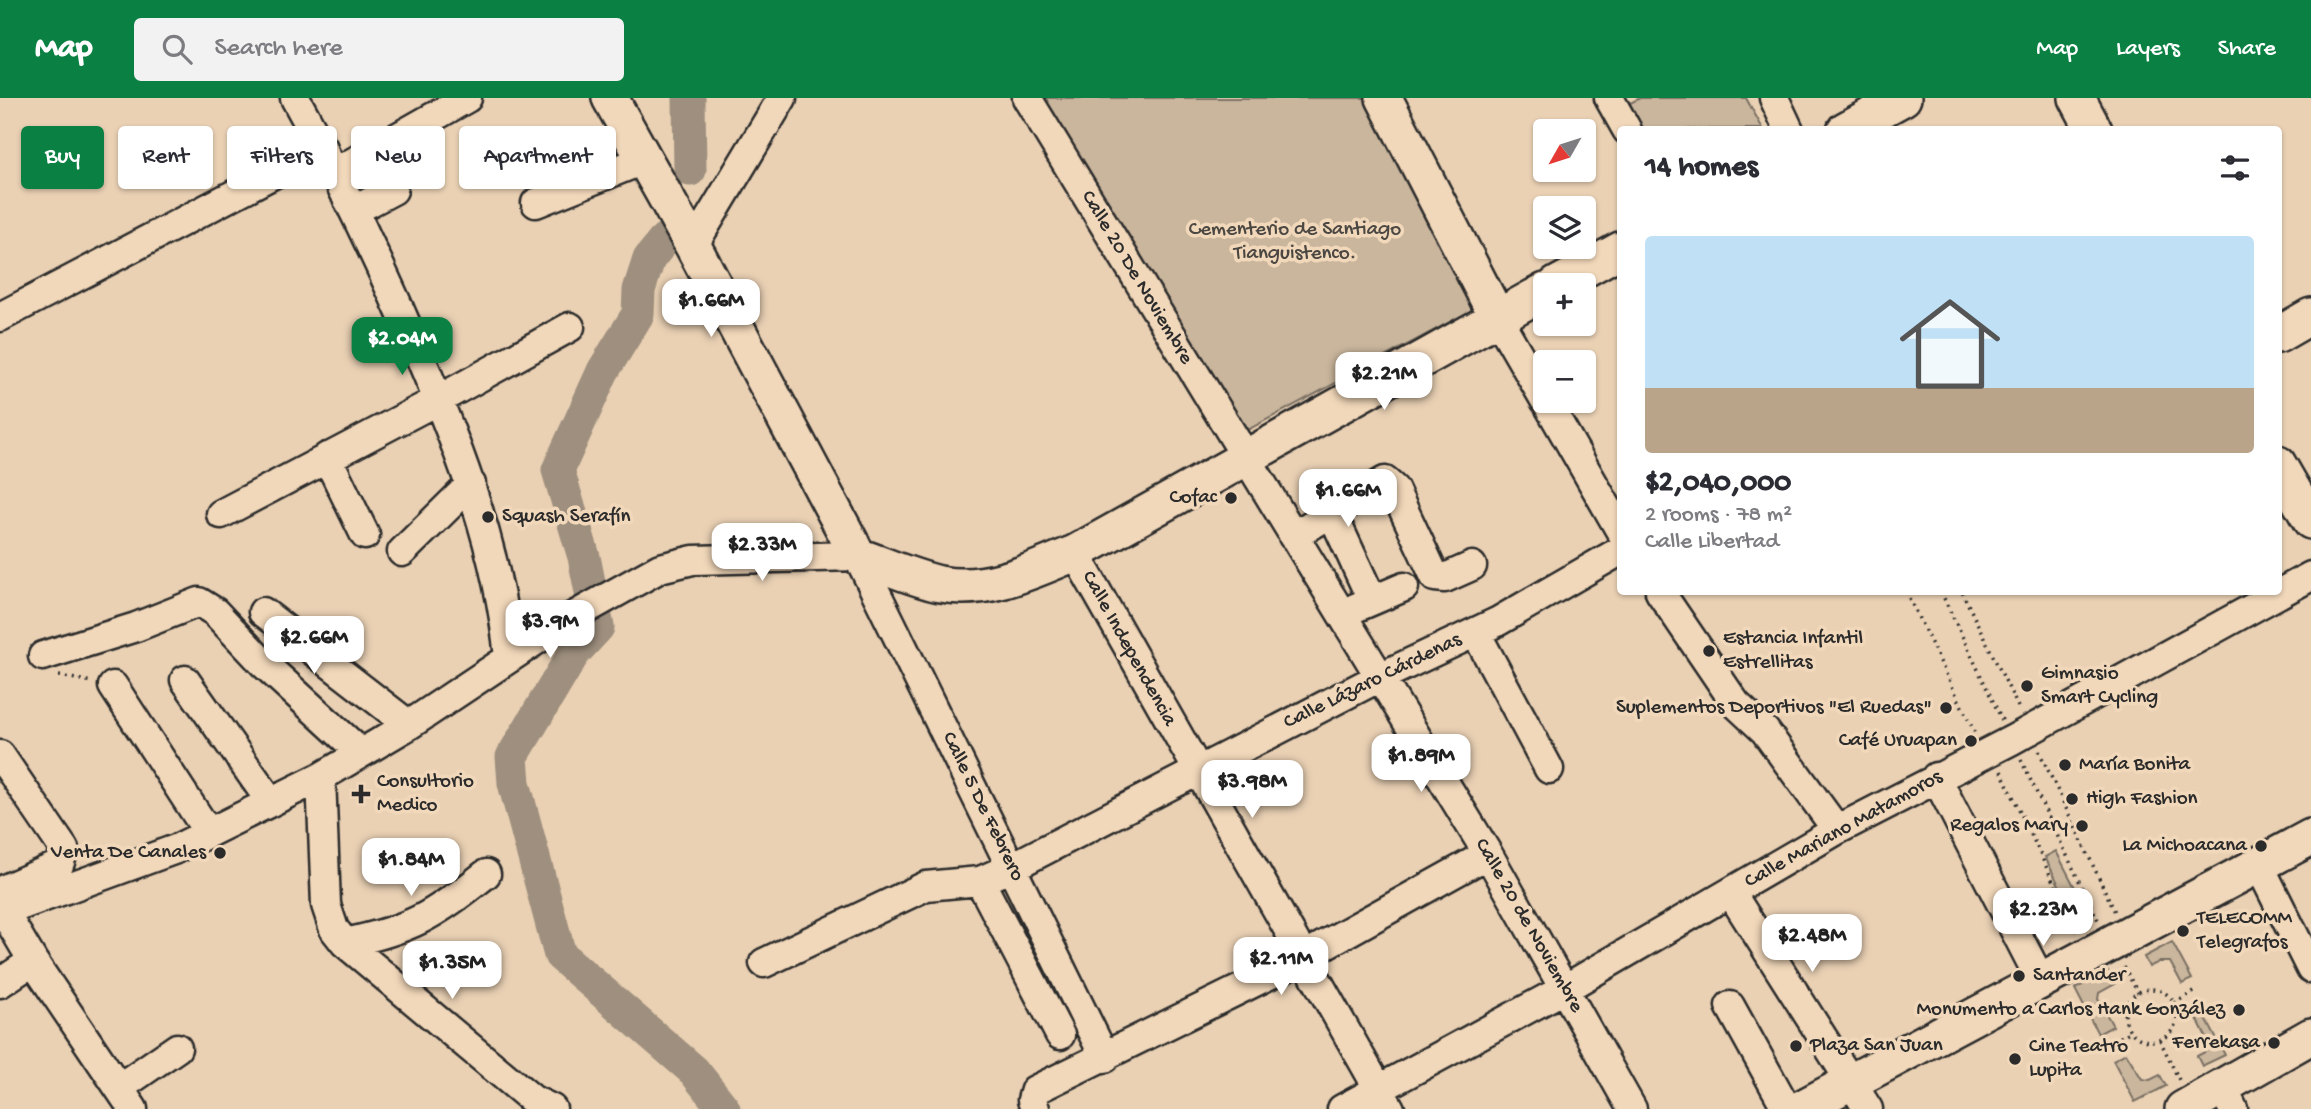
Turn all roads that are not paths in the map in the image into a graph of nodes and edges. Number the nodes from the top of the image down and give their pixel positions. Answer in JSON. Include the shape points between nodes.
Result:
{"nodes":[{"id":1,"x":295,"y":98,"type":"edge"},
{"id":2,"x":467,"y":98,"type":"edge"},
{"id":3,"x":610,"y":98,"type":"edge"},
{"id":4,"x":782,"y":98,"type":"edge"},
{"id":5,"x":1027,"y":98,"type":"edge"},
{"id":6,"x":1384,"y":98,"type":"edge"},
{"id":7,"x":1774,"y":98,"type":"edge"},
{"id":8,"x":1903,"y":98,"type":"edge"},
{"id":9,"x":2077,"y":98,"type":"edge"},
{"id":10,"x":1609,"y":99,"type":"edge"},
{"id":11,"x":310,"y":126,"type":"edge"},
{"id":12,"x":1626,"y":126,"type":"edge"},
{"id":13,"x":1787,"y":126,"type":"edge"},
{"id":14,"x":1852,"y":126,"type":"edge"},
{"id":15,"x":2092,"y":126,"type":"edge"},
{"id":16,"x":337,"y":156,"type":"edge"},
{"id":17,"x":643,"y":160,"type":"junction"},
{"id":18,"x":337,"y":175,"type":"edge"},
{"id":19,"x":268,"y":189,"type":"edge"},
{"id":20,"x":393,"y":190,"type":"dead end"},
{"id":21,"x":536,"y":203,"type":"dead end"},
{"id":22,"x":355,"y":210,"type":"junction"},
{"id":23,"x":693,"y":246,"type":"junction"},
{"id":24,"x":1617,"y":252,"type":"edge"},
{"id":25,"x":1578,"y":273,"type":"edge"},
{"id":26,"x":1533,"y":298,"type":"edge"},
{"id":27,"x":2311,"y":316,"type":"edge"},
{"id":28,"x":0,"y":317,"type":"edge"},
{"id":29,"x":1497,"y":317,"type":"junction"},
{"id":30,"x":570,"y":327,"type":"dead end"},
{"id":31,"x":2282,"y":333,"type":"edge"},
{"id":32,"x":1533,"y":378,"type":"edge"},
{"id":33,"x":438,"y":400,"type":"junction"},
{"id":34,"x":1553,"y":413,"type":"edge"},
{"id":35,"x":327,"y":457,"type":"junction"},
{"id":36,"x":1244,"y":458,"type":"junction"},
{"id":37,"x":2282,"y":471,"type":"edge"},
{"id":38,"x":471,"y":484,"type":"junction"},
{"id":39,"x":1331,"y":511,"type":"junction"},
{"id":40,"x":220,"y":514,"type":"dead end"},
{"id":41,"x":2311,"y":521,"type":"edge"},
{"id":42,"x":1617,"y":525,"type":"edge"},
{"id":43,"x":365,"y":535,"type":"dead end"},
{"id":44,"x":1293,"y":536,"type":"junction"},
{"id":45,"x":402,"y":552,"type":"dead end"},
{"id":46,"x":1075,"y":553,"type":"junction"},
{"id":47,"x":1617,"y":553,"type":"edge"},
{"id":48,"x":858,"y":556,"type":"junction"},
{"id":49,"x":1472,"y":566,"type":"dead end"},
{"id":50,"x":2311,"y":576,"type":"edge"},
{"id":51,"x":1404,"y":587,"type":"dead end"},
{"id":52,"x":2282,"y":592,"type":"edge"},
{"id":53,"x":1662,"y":595,"type":"edge"},
{"id":54,"x":2276,"y":595,"type":"edge"},
{"id":55,"x":1372,"y":600,"type":"junction"},
{"id":56,"x":263,"y":611,"type":"dead end"},
{"id":57,"x":1340,"y":615,"type":"junction"},
{"id":58,"x":1476,"y":633,"type":"junction"},
{"id":59,"x":509,"y":658,"type":"junction"},
{"id":60,"x":50,"y":666,"type":"road end"},
{"id":61,"x":1378,"y":678,"type":"junction"},
{"id":62,"x":185,"y":680,"type":"dead end"},
{"id":63,"x":113,"y":686,"type":"road end"},
{"id":64,"x":409,"y":725,"type":"junction"},
{"id":65,"x":361,"y":754,"type":"junction"},
{"id":66,"x":0,"y":755,"type":"edge"},
{"id":67,"x":1549,"y":769,"type":"dead end"},
{"id":68,"x":1195,"y":771,"type":"junction"},
{"id":69,"x":321,"y":777,"type":"junction"},
{"id":70,"x":1936,"y":777,"type":"junction"},
{"id":71,"x":271,"y":802,"type":"junction"},
{"id":72,"x":1837,"y":830,"type":"junction"},
{"id":73,"x":208,"y":832,"type":"junction"},
{"id":74,"x":2311,"y":837,"type":"edge"},
{"id":75,"x":1488,"y":854,"type":"junction"},
{"id":76,"x":2259,"y":865,"type":"junction"},
{"id":77,"x":1012,"y":867,"type":"junction"},
{"id":78,"x":486,"y":874,"type":"dead end"},
{"id":79,"x":980,"y":881,"type":"junction"},
{"id":80,"x":1731,"y":893,"type":"junction"},
{"id":81,"x":1,"y":906,"type":"edge"},
{"id":82,"x":345,"y":943,"type":"junction"},
{"id":83,"x":1303,"y":958,"type":"junction"},
{"id":84,"x":33,"y":961,"type":"junction"},
{"id":85,"x":764,"y":963,"type":"dead end"},
{"id":86,"x":2311,"y":970,"type":"edge"},
{"id":87,"x":2041,"y":981,"type":"junction"},
{"id":88,"x":0,"y":983,"type":"edge"},
{"id":89,"x":1566,"y":989,"type":"junction"},
{"id":90,"x":1730,"y":1006,"type":"dead end"},
{"id":91,"x":1060,"y":1035,"type":"dead end"},
{"id":92,"x":2311,"y":1036,"type":"edge"},
{"id":93,"x":177,"y":1048,"type":"dead end"},
{"id":94,"x":1105,"y":1058,"type":"junction"},
{"id":95,"x":1860,"y":1096,"type":"edge"},
{"id":96,"x":126,"y":1098,"type":"edge"},
{"id":97,"x":2227,"y":1098,"type":"edge"},
{"id":98,"x":1384,"y":1099,"type":"edge"},
{"id":99,"x":538,"y":1106,"type":"edge"},
{"id":100,"x":1034,"y":1107,"type":"edge"},
{"id":101,"x":2187,"y":1107,"type":"edge"},
{"id":102,"x":1342,"y":1109,"type":"edge"},
{"id":103,"x":1632,"y":1109,"type":"edge"},
{"id":104,"x":1787,"y":1109,"type":"edge"},
{"id":105,"x":1800,"y":1109,"type":"edge"}],
"edges":[{"from":1,"to":11,"type":"street"},
{"from":2,"to":16,"type":"street"},
{"from":3,"to":17,"type":"main road"},
{"from":4,"to":23,"type":"street"},
{"from":5,"to":36,"type":"street","name":"Calle 20 De Noviembre"},
{"from":6,"to":29,"type":"main road"},
{"from":7,"to":13,"type":"street"},
{"from":8,"to":14,"type":"main road"},
{"from":9,"to":15,"type":"main road"},
{"from":10,"to":12,"type":"street"},
{"from":17,"to":21,"type":"street"},
{"from":17,"to":23,"type":"main road"},
{"from":18,"to":22,"type":"street"},
{"from":19,"to":28,"type":"street"},
{"from":20,"to":22,"type":"street"},
{"from":22,"to":33,"type":"street"},
{"from":23,"to":48,"type":"main road"},
{"from":24,"to":25,"type":"main road"},
{"from":26,"to":29,"type":"main road"},
{"from":27,"to":31,"type":"main road"},
{"from":29,"to":32,"type":"street"},
{"from":29,"to":36,"type":"main road"},
{"from":30,"to":33,"type":"street"},
{"from":33,"to":35,"type":"street"},
{"from":33,"to":38,"type":"street"},
{"from":34,"to":42,"type":"street"},
{"from":35,"to":40,"type":"street"},
{"from":35,"to":43,"type":"street"},
{"from":36,"to":44,"type":"street","name":"Calle 20 de Noviembre"},
{"from":36,"to":46,"type":"main road"},
{"from":37,"to":41,"type":"main road"},
{"from":38,"to":45,"type":"street"},
{"from":38,"to":59,"type":"street","via":[[499,590]]},
{"from":39,"to":44,"type":"street"},
{"from":39,"to":49,"type":"street","via":[[1385,481],[1394,489],[1435,577],[1445,578]]},
{"from":39,"to":55,"type":"street"},
{"from":44,"to":57,"type":"street","name":"Calle 20 de Noviembre"},
{"from":46,"to":48,"type":"main road","via":[[1015,578],[977,586],[940,584]]},
{"from":46,"to":68,"type":"street","name":"Calle Independencia"},
{"from":47,"to":58,"type":"street","name":"Calle Lázaro Cárdenas"},
{"from":48,"to":59,"type":"street","via":[[693,560],[660,568]]},
{"from":48,"to":77,"type":"street","name":"Calle 5 De Febrero"},
{"from":50,"to":52,"type":"street","name":"Calle Mariano Matamoros"},
{"from":51,"to":55,"type":"street"},
{"from":53,"to":72,"type":"street","via":[[1736,704],[1765,731]]},
{"from":54,"to":70,"type":"street","name":"Calle Mariano Matamoros"},
{"from":55,"to":57,"type":"street"},
{"from":56,"to":64,"type":"street"},
{"from":57,"to":61,"type":"street","name":"Calle 20 de Noviembre"},
{"from":58,"to":61,"type":"street","name":"Calle Lázaro Cárdenas"},
{"from":58,"to":67,"type":"street"},
{"from":59,"to":64,"type":"street"},
{"from":60,"to":65,"type":"street","via":[[198,602],[215,612]]},
{"from":61,"to":68,"type":"street","name":"Calle Lázaro Cárdenas"},
{"from":61,"to":75,"type":"street","name":"Calle 20 de Noviembre"},
{"from":62,"to":71,"type":"street"},
{"from":63,"to":73,"type":"street"},
{"from":64,"to":65,"type":"street"},
{"from":65,"to":69,"type":"street"},
{"from":66,"to":81,"type":"street","via":[[64,849],[59,865]]},
{"from":68,"to":77,"type":"street","name":"Calle Lázaro Cárdenas"},
{"from":68,"to":83,"type":"street","name":"Calle Independencia"},
{"from":69,"to":71,"type":"street"},
{"from":69,"to":82,"type":"street","via":[[326,905],[334,929]]},
{"from":70,"to":72,"type":"street","name":"Calle Mariano Matamoros"},
{"from":70,"to":87,"type":"street"},
{"from":71,"to":73,"type":"street"},
{"from":72,"to":80,"type":"street","name":"Calle Mariano Matamoros"},
{"from":73,"to":81,"type":"street","via":[[150,860]]},
{"from":74,"to":76,"type":"main road"},
{"from":75,"to":83,"type":"street"},
{"from":75,"to":89,"type":"street","name":"Calle 20 de Noviembre"},
{"from":76,"to":86,"type":"street"},
{"from":76,"to":87,"type":"main road"},
{"from":77,"to":79,"type":"street","name":"Calle Lázaro Cárdenas"},
{"from":77,"to":94,"type":"street","name":"Calle 5 De Febrero"},
{"from":78,"to":82,"type":"street","via":[[415,924]]},
{"from":79,"to":85,"type":"street","name":"Calle Lázaro Cárdenas","via":[[926,886]]},
{"from":79,"to":91,"type":"street"},
{"from":80,"to":89,"type":"street","name":"Calle Mariano Matamoros"},
{"from":80,"to":95,"type":"street"},
{"from":81,"to":84,"type":"street"},
{"from":82,"to":99,"type":"street"},
{"from":83,"to":94,"type":"street"},
{"from":83,"to":98,"type":"street","name":"Calle Independencia"},
{"from":84,"to":88,"type":"street"},
{"from":84,"to":96,"type":"street"},
{"from":87,"to":95,"type":"main road"},
{"from":89,"to":98,"type":"street","name":"Calle Mariano Matamoros"},
{"from":89,"to":103,"type":"street","name":"Calle 20 de Noviembre"},
{"from":90,"to":104,"type":"street"},
{"from":92,"to":97,"type":"main road"},
{"from":93,"to":96,"type":"street"},
{"from":94,"to":100,"type":"street","via":[[1035,1090]]},
{"from":95,"to":105,"type":"main road"},
{"from":97,"to":101,"type":"main road"},
{"from":98,"to":102,"type":"street","name":"Calle Mariano Matamoros"}]}
